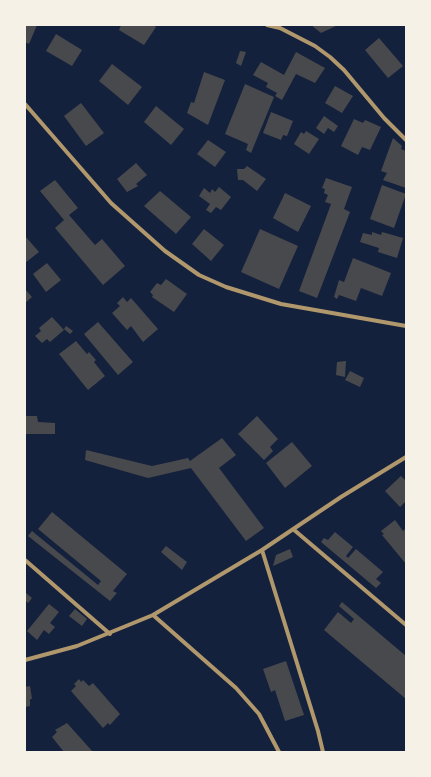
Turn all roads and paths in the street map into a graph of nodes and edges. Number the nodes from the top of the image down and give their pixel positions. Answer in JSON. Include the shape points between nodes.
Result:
{"nodes":[{"id":1,"x":267,"y":25,"type":"edge"},
{"id":2,"x":25,"y":104,"type":"edge"},
{"id":3,"x":406,"y":140,"type":"edge"},
{"id":4,"x":406,"y":326,"type":"edge"},
{"id":5,"x":406,"y":457,"type":"edge"},
{"id":6,"x":293,"y":530,"type":"junction"},
{"id":7,"x":262,"y":550,"type":"junction"},
{"id":8,"x":25,"y":560,"type":"edge"},
{"id":9,"x":153,"y":615,"type":"junction"},
{"id":10,"x":406,"y":625,"type":"edge"},
{"id":11,"x":110,"y":634,"type":"junction"},
{"id":12,"x":25,"y":660,"type":"edge"},
{"id":13,"x":279,"y":752,"type":"edge"},
{"id":14,"x":323,"y":752,"type":"edge"}],
"edges":[{"from":1,"to":3,"type":"street","via":[[280,28],[330,57]]},
{"from":2,"to":4,"type":"street","via":[[110,203],[165,251],[199,275],[226,287],[281,304]]},
{"from":5,"to":6,"type":"street"},
{"from":6,"to":7,"type":"street"},
{"from":6,"to":10,"type":"street"},
{"from":7,"to":9,"type":"street"},
{"from":7,"to":14,"type":"street"},
{"from":8,"to":11,"type":"street"},
{"from":9,"to":11,"type":"street"},
{"from":9,"to":13,"type":"street","via":[[236,688],[259,714]]},
{"from":11,"to":12,"type":"street","via":[[78,646]]}]}
